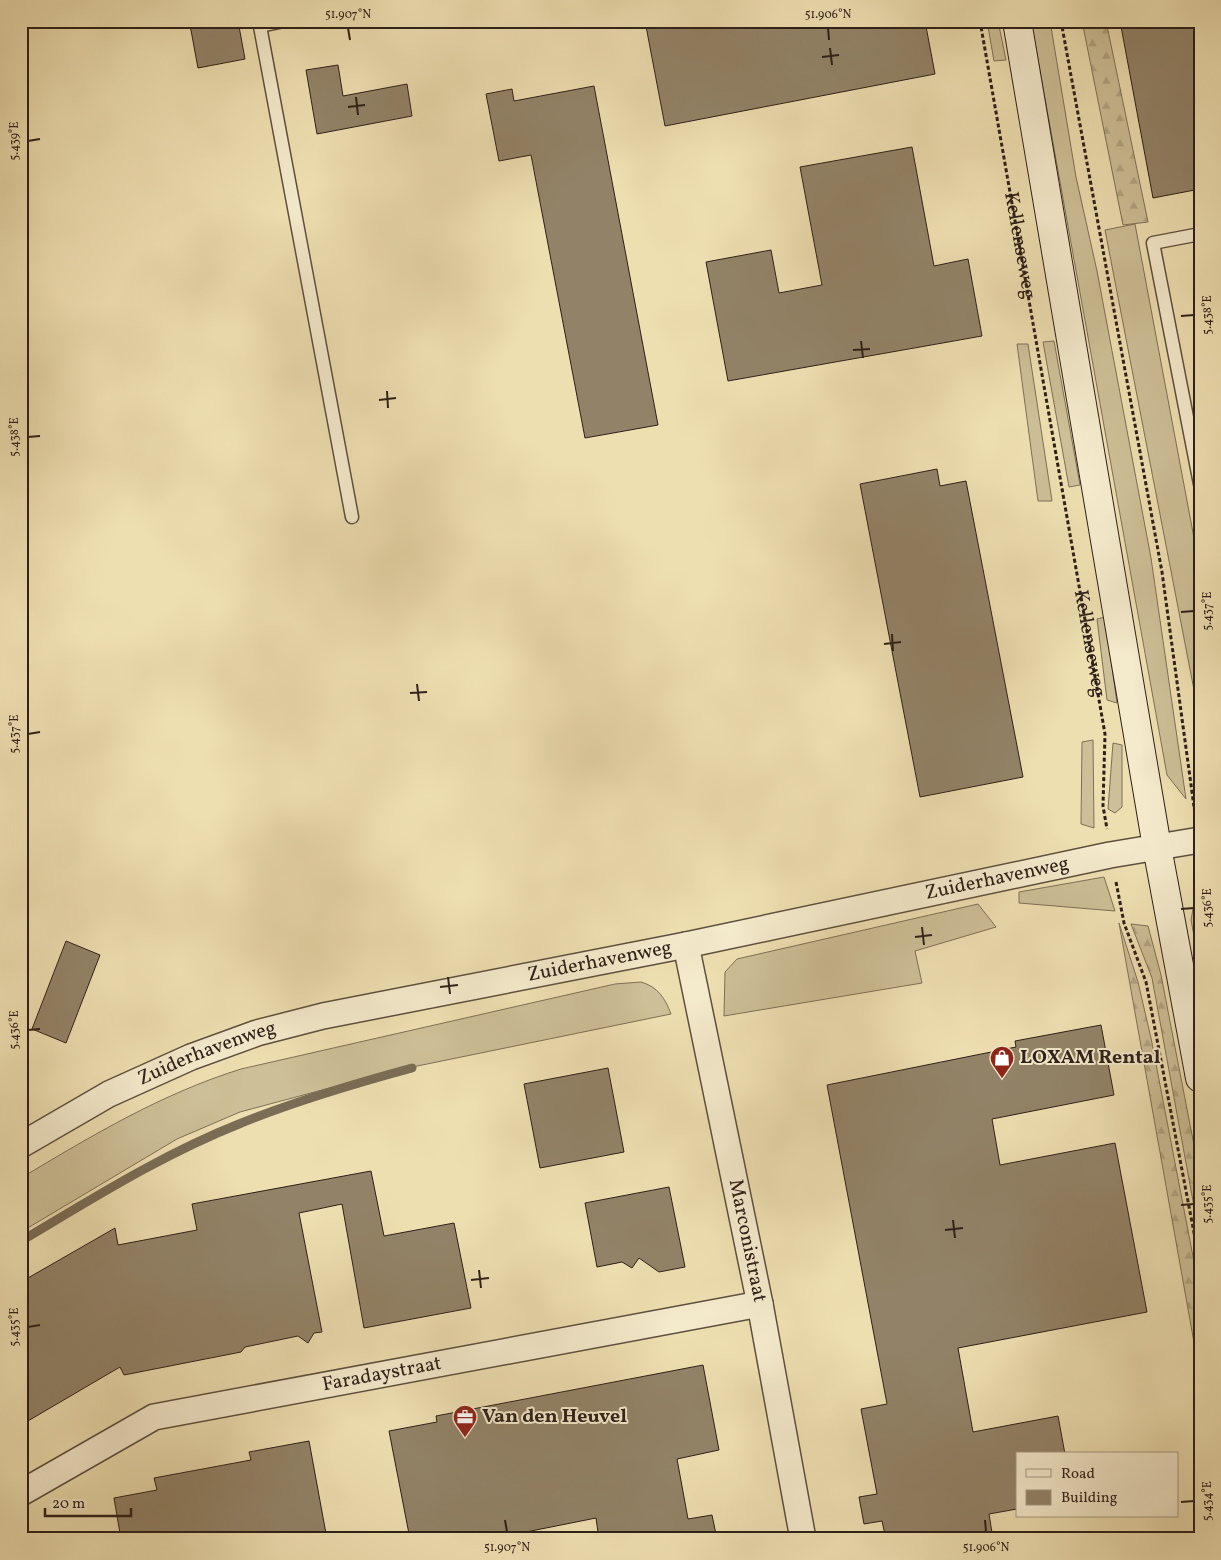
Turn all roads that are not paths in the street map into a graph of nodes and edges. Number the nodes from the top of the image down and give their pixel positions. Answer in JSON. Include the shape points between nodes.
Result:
{"nodes":[{"id":1,"x":284,"y":21,"type":"edge"},
{"id":2,"x":1017,"y":21,"type":"edge"},
{"id":3,"x":259,"y":24,"type":"edge"},
{"id":4,"x":1200,"y":234,"type":"edge"},
{"id":5,"x":1200,"y":484,"type":"edge"},
{"id":6,"x":352,"y":518,"type":"dead end"},
{"id":7,"x":1199,"y":840,"type":"edge"},
{"id":8,"x":1157,"y":847,"type":"junction"},
{"id":9,"x":686,"y":946,"type":"junction"},
{"id":10,"x":1200,"y":1078,"type":"edge"},
{"id":11,"x":21,"y":1145,"type":"edge"},
{"id":12,"x":760,"y":1304,"type":"junction"},
{"id":13,"x":21,"y":1493,"type":"edge"},
{"id":14,"x":803,"y":1539,"type":"edge"}],
"edges":[{"from":1,"to":3,"type":"lane"},
{"from":2,"to":8,"type":"main road","name":"Kellenseweg"},
{"from":3,"to":6,"type":"lane"},
{"from":4,"to":5,"type":"lane","via":[[1153,243]]},
{"from":7,"to":8,"type":"street","name":"Zuiderhavenweg"},
{"from":8,"to":9,"type":"street","name":"Zuiderhavenweg"},
{"from":8,"to":10,"type":"main road","name":"Kellenseweg"},
{"from":9,"to":11,"type":"street","name":"Zuiderhavenweg","via":[[323,1016],[257,1033],[191,1057],[109,1094]]},
{"from":9,"to":12,"type":"street","name":"Marconistraat"},
{"from":12,"to":13,"type":"street","name":"Faradaystraat","via":[[154,1417]]},
{"from":12,"to":14,"type":"street","name":"Marconistraat"}]}
